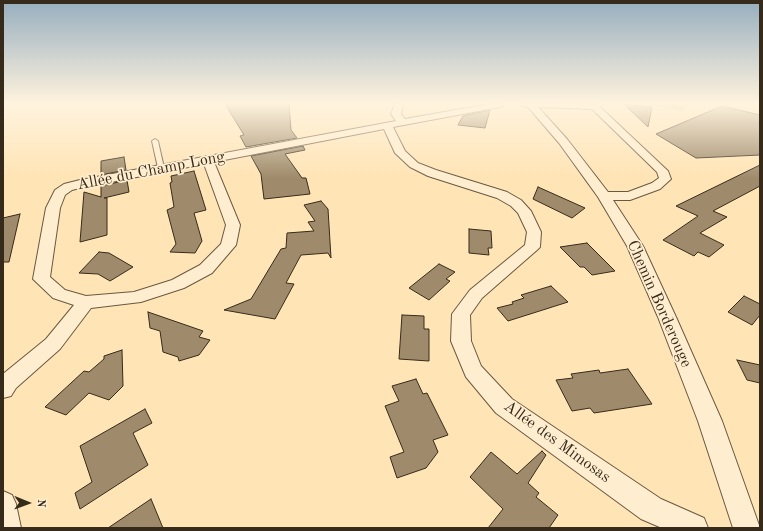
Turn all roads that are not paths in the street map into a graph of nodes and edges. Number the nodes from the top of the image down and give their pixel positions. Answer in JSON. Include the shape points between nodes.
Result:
{"nodes":[{"id":1,"x":370,"y":129,"type":"edge"},
{"id":2,"x":396,"y":129,"type":"edge"},
{"id":3,"x":551,"y":129,"type":"edge"},
{"id":4,"x":620,"y":129,"type":"edge"},
{"id":5,"x":155,"y":141,"type":"dead end"},
{"id":6,"x":208,"y":160,"type":"junction"},
{"id":7,"x":161,"y":168,"type":"junction"},
{"id":8,"x":604,"y":196,"type":"junction"},
{"id":9,"x":86,"y":302,"type":"junction"},
{"id":10,"x":3,"y":389,"type":"edge"},
{"id":11,"x":3,"y":504,"type":"edge"},
{"id":12,"x":7,"y":528,"type":"edge"},
{"id":13,"x":694,"y":528,"type":"edge"},
{"id":14,"x":747,"y":528,"type":"edge"}],
"edges":[{"from":1,"to":6,"type":"street","name":"Allée du Champ Long"},
{"from":2,"to":13,"type":"street","name":"Allée des Mimosas","via":[[400,153],[414,165],[502,195],[524,211],[534,232],[532,247],[476,294],[461,314],[461,341],[473,372],[504,406],[651,509]]},
{"from":3,"to":8,"type":"street","name":"Chemin Borderouge"},
{"from":4,"to":8,"type":"street","via":[[662,171],[665,179],[656,186],[630,196]]},
{"from":5,"to":7,"type":"lane"},
{"from":6,"to":7,"type":"street","name":"Allée du Champ Long"},
{"from":6,"to":9,"type":"street","via":[[232,225],[228,245],[206,269],[178,284],[135,298]]},
{"from":7,"to":9,"type":"street","name":"Allée du Champ Long","via":[[80,184],[59,193],[53,208],[41,279],[59,294]]},
{"from":8,"to":14,"type":"street","name":"Chemin Borderouge","via":[[635,246],[667,317],[710,421]]},
{"from":9,"to":10,"type":"street","via":[[53,344]]},
{"from":11,"to":12,"type":"street"}]}
